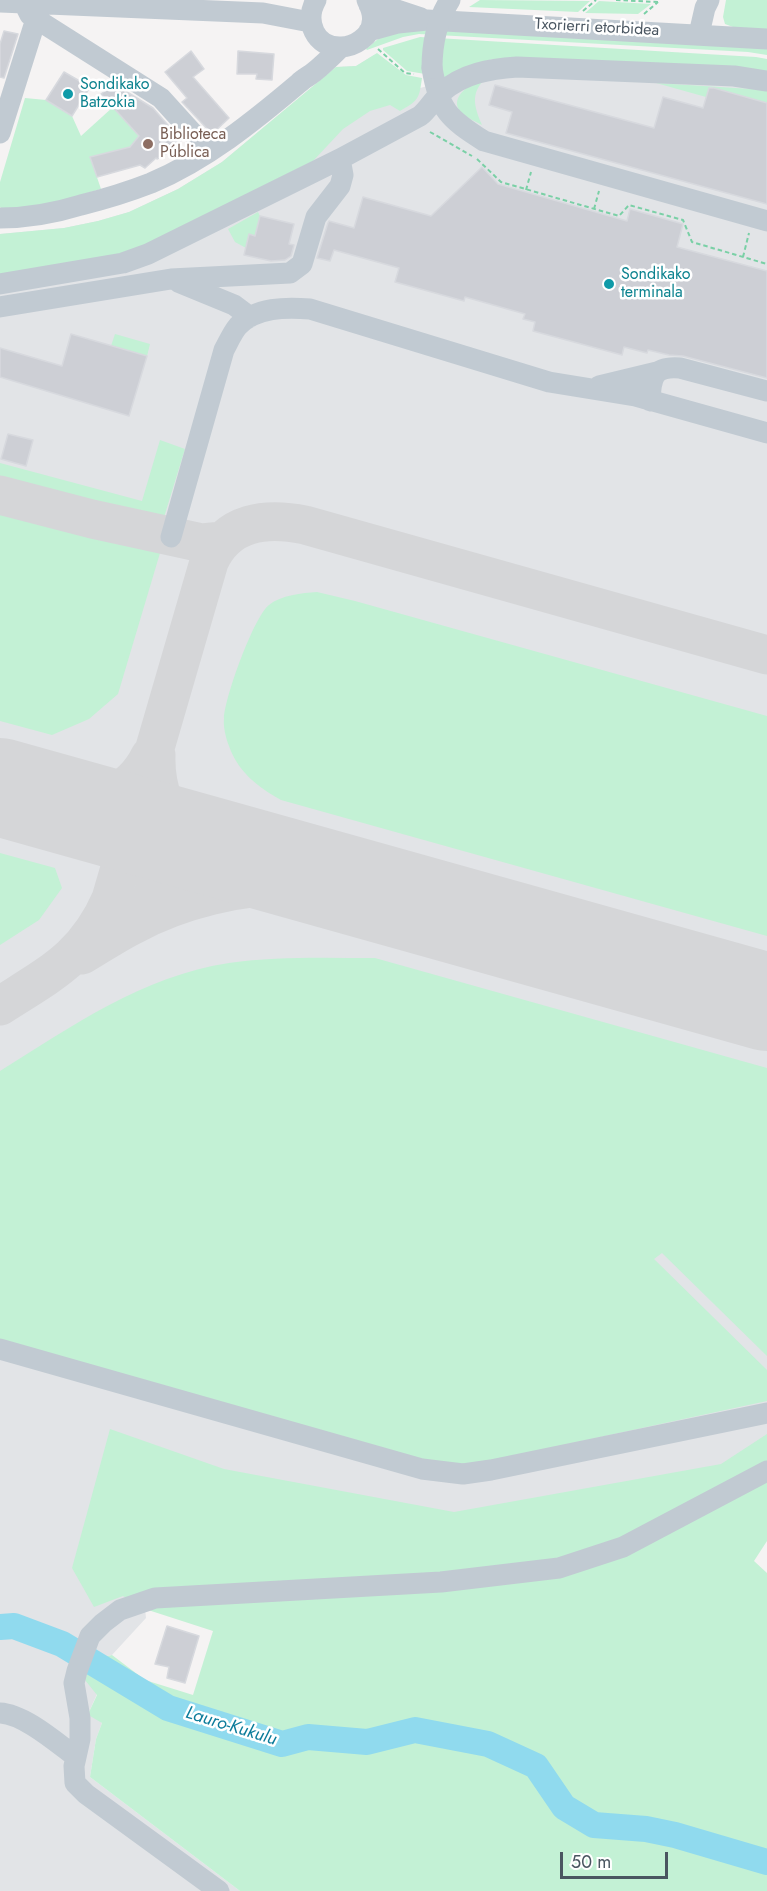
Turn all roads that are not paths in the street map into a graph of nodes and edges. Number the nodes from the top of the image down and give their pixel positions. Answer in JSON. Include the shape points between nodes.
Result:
{"nodes":[{"id":1,"x":314,"y":0,"type":"edge"},
{"id":2,"x":450,"y":0,"type":"edge"},
{"id":3,"x":709,"y":0,"type":"edge"},
{"id":4,"x":0,"y":2,"type":"edge"},
{"id":5,"x":368,"y":2,"type":"edge"},
{"id":6,"x":30,"y":11,"type":"junction"},
{"id":7,"x":263,"y":13,"type":"junction"},
{"id":8,"x":427,"y":20,"type":"junction"},
{"id":9,"x":314,"y":29,"type":"junction"},
{"id":10,"x":369,"y":31,"type":"junction"},
{"id":11,"x":699,"y":34,"type":"junction"},
{"id":12,"x":767,"y":39,"type":"edge"},
{"id":13,"x":341,"y":48,"type":"junction"},
{"id":14,"x":469,"y":75,"type":"junction"},
{"id":15,"x":302,"y":80,"type":"junction"},
{"id":16,"x":767,"y":81,"type":"edge"},
{"id":17,"x":5,"y":96,"type":"edge"},
{"id":18,"x":438,"y":96,"type":"junction"},
{"id":19,"x":448,"y":116,"type":"junction"},
{"id":20,"x":0,"y":134,"type":"edge"},
{"id":21,"x":209,"y":152,"type":"junction"},
{"id":22,"x":340,"y":159,"type":"junction"},
{"id":23,"x":0,"y":218,"type":"edge"},
{"id":24,"x":767,"y":221,"type":"edge"},
{"id":25,"x":171,"y":279,"type":"junction"},
{"id":26,"x":0,"y":284,"type":"edge"},
{"id":27,"x":0,"y":307,"type":"edge"},
{"id":28,"x":250,"y":317,"type":"junction"},
{"id":29,"x":657,"y":372,"type":"junction"},
{"id":30,"x":589,"y":389,"type":"junction"},
{"id":31,"x":767,"y":392,"type":"edge"},
{"id":32,"x":650,"y":400,"type":"junction"},
{"id":33,"x":767,"y":433,"type":"edge"},
{"id":34,"x":171,"y":537,"type":"dead end"},
{"id":35,"x":0,"y":1349,"type":"edge"},
{"id":36,"x":767,"y":1413,"type":"edge"},
{"id":37,"x":767,"y":1472,"type":"edge"},
{"id":38,"x":0,"y":1713,"type":"edge"},
{"id":39,"x":76,"y":1757,"type":"junction"},
{"id":40,"x":219,"y":1891,"type":"edge"}],
"edges":[{"from":1,"to":7,"type":"street"},
{"from":1,"to":9,"type":"street","via":[[310,14]]},
{"from":2,"to":18,"type":"street","bridge":true,"via":[[437,29],[432,54]]},
{"from":3,"to":11,"type":"street"},
{"from":4,"to":6,"type":"street"},
{"from":5,"to":8,"type":"street","name":"Txorierri etorbidea"},
{"from":5,"to":10,"type":"street","name":"Txorierri etorbidea","via":[[372,23]]},
{"from":6,"to":7,"type":"street"},
{"from":6,"to":17,"type":"street"},
{"from":6,"to":21,"type":"street","via":[[161,98]]},
{"from":7,"to":9,"type":"street"},
{"from":8,"to":10,"type":"street","name":"Txorierri etorbidea"},
{"from":8,"to":11,"type":"street","name":"Txorierri etorbidea"},
{"from":9,"to":13,"type":"street","via":[[331,45]]},
{"from":9,"to":15,"type":"street"},
{"from":10,"to":13,"type":"street","name":"Txorierri etorbidea","via":[[356,43]]},
{"from":11,"to":12,"type":"street","name":"Txorierri etorbidea"},
{"from":13,"to":15,"type":"street","name":"Txorierri etorbidea"},
{"from":14,"to":16,"type":"street","via":[[517,67],[734,76]]},
{"from":14,"to":18,"type":"street"},
{"from":14,"to":19,"type":"street"},
{"from":15,"to":21,"type":"street","name":"Txorierri etorbidea"},
{"from":17,"to":20,"type":"street"},
{"from":18,"to":19,"type":"street"},
{"from":18,"to":22,"type":"street","via":[[427,111]]},
{"from":19,"to":24,"type":"street","via":[[483,141]]},
{"from":21,"to":23,"type":"street","name":"Txorierri etorbidea","via":[[153,182],[112,197],[58,212]]},
{"from":22,"to":25,"type":"street","via":[[340,186],[316,217],[302,264],[290,273]]},
{"from":22,"to":26,"type":"street","via":[[140,257]]},
{"from":25,"to":27,"type":"street"},
{"from":25,"to":28,"type":"street","via":[[234,305]]},
{"from":28,"to":30,"type":"street","via":[[287,307],[310,309],[549,382]]},
{"from":28,"to":34,"type":"street","via":[[238,326],[224,350]]},
{"from":29,"to":30,"type":"street"},
{"from":29,"to":31,"type":"street","via":[[666,367],[680,368]]},
{"from":29,"to":32,"type":"street","via":[[651,383]]},
{"from":30,"to":32,"type":"street"},
{"from":32,"to":33,"type":"street"},
{"from":35,"to":36,"type":"street","via":[[422,1469],[463,1474]]},
{"from":37,"to":39,"type":"street","via":[[623,1547],[559,1568],[441,1582],[155,1598],[120,1610],[90,1636],[76,1671],[80,1718]]},
{"from":38,"to":39,"type":"street","via":[[36,1727]]},
{"from":39,"to":40,"type":"street","via":[[75,1783],[86,1794]]}]}
